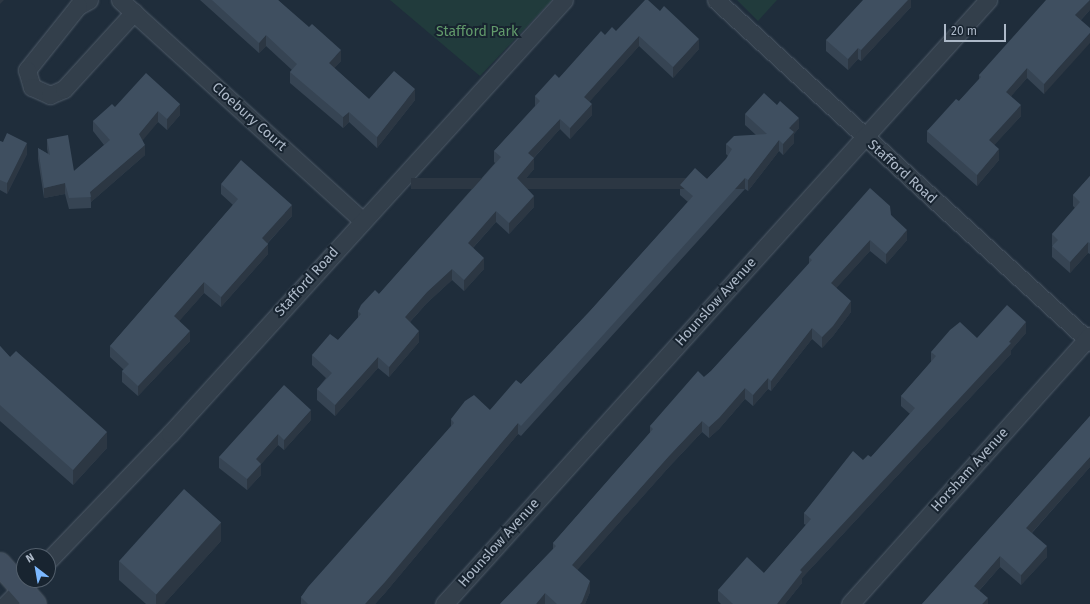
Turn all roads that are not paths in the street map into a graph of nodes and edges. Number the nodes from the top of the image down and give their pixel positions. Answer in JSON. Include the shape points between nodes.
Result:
{"nodes":[{"id":1,"x":89,"y":0,"type":"edge"},
{"id":2,"x":120,"y":0,"type":"edge"},
{"id":3,"x":564,"y":0,"type":"edge"},
{"id":4,"x":716,"y":0,"type":"edge"},
{"id":5,"x":988,"y":0,"type":"edge"},
{"id":6,"x":134,"y":12,"type":"junction"},
{"id":7,"x":864,"y":138,"type":"junction"},
{"id":8,"x":363,"y":221,"type":"junction"},
{"id":9,"x":1089,"y":339,"type":"edge"},
{"id":10,"x":56,"y":553,"type":"edge"},
{"id":11,"x":0,"y":564,"type":"edge"},
{"id":12,"x":23,"y":594,"type":"edge"},
{"id":13,"x":444,"y":604,"type":"edge"},
{"id":14,"x":850,"y":604,"type":"edge"}],
"edges":[{"from":1,"to":6,"type":"street","via":[[78,6],[27,70],[32,86],[50,95],[64,90]]},
{"from":2,"to":6,"type":"street","name":"Cloebury Court"},
{"from":3,"to":8,"type":"street","name":"Stafford Road"},
{"from":4,"to":7,"type":"street","name":"Stafford Road"},
{"from":5,"to":7,"type":"street","name":"Hounslow Avenue"},
{"from":6,"to":8,"type":"street","name":"Cloebury Court"},
{"from":7,"to":9,"type":"street","name":"Stafford Road"},
{"from":7,"to":13,"type":"street","name":"Hounslow Avenue"},
{"from":8,"to":10,"type":"street","name":"Stafford Road","via":[[170,434]]},
{"from":9,"to":14,"type":"street","name":"Horsham Avenue"},
{"from":11,"to":12,"type":"main road"}]}
